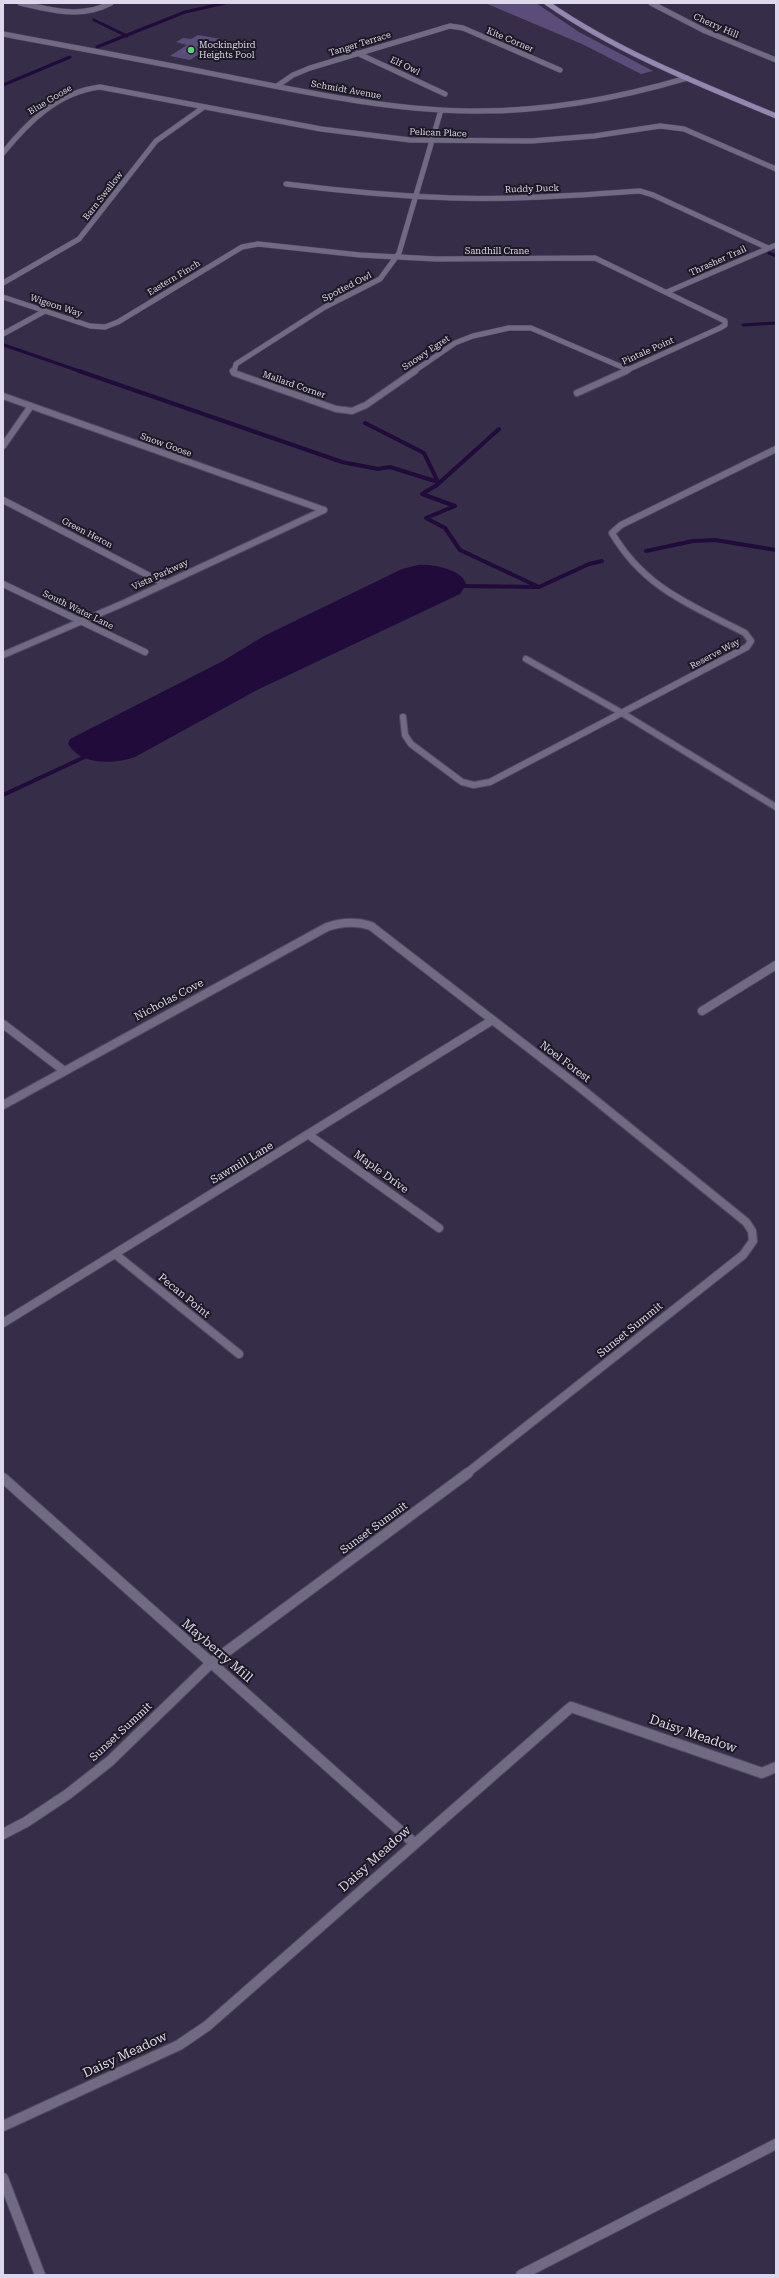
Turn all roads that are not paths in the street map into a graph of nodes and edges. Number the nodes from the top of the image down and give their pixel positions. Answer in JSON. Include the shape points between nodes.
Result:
{"nodes":[{"id":1,"x":20,"y":3,"type":"edge"},
{"id":2,"x":111,"y":3,"type":"edge"},
{"id":3,"x":547,"y":3,"type":"edge"},
{"id":4,"x":651,"y":3,"type":"edge"},
{"id":5,"x":452,"y":26,"type":"joint"},
{"id":6,"x":3,"y":34,"type":"edge"},
{"id":7,"x":357,"y":53,"type":"junction"},
{"id":8,"x":776,"y":60,"type":"edge"},
{"id":9,"x":560,"y":70,"type":"dead end"},
{"id":10,"x":687,"y":78,"type":"junction"},
{"id":11,"x":277,"y":86,"type":"junction"},
{"id":12,"x":95,"y":87,"type":"joint"},
{"id":13,"x":446,"y":94,"type":"dead end"},
{"id":14,"x":204,"y":107,"type":"junction"},
{"id":15,"x":441,"y":110,"type":"junction"},
{"id":16,"x":776,"y":116,"type":"edge"},
{"id":17,"x":432,"y":141,"type":"junction"},
{"id":18,"x":3,"y":153,"type":"edge"},
{"id":19,"x":776,"y":170,"type":"edge"},
{"id":20,"x":286,"y":184,"type":"dead end"},
{"id":21,"x":416,"y":197,"type":"junction"},
{"id":22,"x":252,"y":244,"type":"joint"},
{"id":23,"x":776,"y":245,"type":"edge"},
{"id":24,"x":768,"y":248,"type":"junction"},
{"id":25,"x":397,"y":257,"type":"junction"},
{"id":26,"x":3,"y":283,"type":"edge"},
{"id":27,"x":667,"y":292,"type":"junction"},
{"id":28,"x":3,"y":296,"type":"edge"},
{"id":29,"x":45,"y":311,"type":"junction"},
{"id":30,"x":725,"y":323,"type":"joint"},
{"id":31,"x":105,"y":327,"type":"joint"},
{"id":32,"x":3,"y":334,"type":"edge"},
{"id":33,"x":629,"y":370,"type":"junction"},
{"id":34,"x":233,"y":371,"type":"joint"},
{"id":35,"x":577,"y":394,"type":"dead end"},
{"id":36,"x":3,"y":396,"type":"edge"},
{"id":37,"x":31,"y":406,"type":"junction"},
{"id":38,"x":352,"y":411,"type":"joint"},
{"id":39,"x":3,"y":446,"type":"edge"},
{"id":40,"x":776,"y":449,"type":"edge"},
{"id":41,"x":3,"y":500,"type":"edge"},
{"id":42,"x":324,"y":510,"type":"joint"},
{"id":43,"x":163,"y":583,"type":"junction"},
{"id":44,"x":3,"y":584,"type":"edge"},
{"id":45,"x":84,"y":622,"type":"junction"},
{"id":46,"x":145,"y":652,"type":"dead end"},
{"id":47,"x":3,"y":655,"type":"edge"},
{"id":48,"x":526,"y":659,"type":"dead end"},
{"id":49,"x":622,"y":713,"type":"junction"},
{"id":50,"x":403,"y":717,"type":"dead end"},
{"id":51,"x":776,"y":807,"type":"edge"},
{"id":52,"x":349,"y":923,"type":"joint"},
{"id":53,"x":776,"y":965,"type":"edge"},
{"id":54,"x":702,"y":1011,"type":"dead end"},
{"id":55,"x":491,"y":1021,"type":"junction"},
{"id":56,"x":3,"y":1024,"type":"edge"},
{"id":57,"x":63,"y":1070,"type":"junction"},
{"id":58,"x":3,"y":1105,"type":"edge"},
{"id":59,"x":309,"y":1134,"type":"junction"},
{"id":60,"x":439,"y":1228,"type":"dead end"},
{"id":61,"x":755,"y":1237,"type":"joint"},
{"id":62,"x":115,"y":1254,"type":"junction"},
{"id":63,"x":3,"y":1323,"type":"edge"},
{"id":64,"x":239,"y":1354,"type":"dead end"},
{"id":65,"x":3,"y":1478,"type":"edge"},
{"id":66,"x":211,"y":1663,"type":"junction"},
{"id":67,"x":776,"y":1767,"type":"edge"},
{"id":68,"x":3,"y":1834,"type":"edge"},
{"id":69,"x":414,"y":1843,"type":"junction"},
{"id":70,"x":3,"y":2126,"type":"edge"},
{"id":71,"x":776,"y":2144,"type":"edge"},
{"id":72,"x":3,"y":2178,"type":"edge"},
{"id":73,"x":40,"y":2275,"type":"edge"},
{"id":74,"x":522,"y":2275,"type":"edge"}],
"edges":[{"from":1,"to":2,"type":"street","via":[[76,14],[88,14]]},
{"from":3,"to":10,"type":"main road","via":[[603,39]]},
{"from":4,"to":8,"type":"street","name":"Cherry Hill","via":[[705,31]]},
{"from":5,"to":7,"type":"street","name":"Tanger Terrace","via":[[444,26]]},
{"from":5,"to":9,"type":"street","name":"Kite Corner","via":[[460,27]]},
{"from":6,"to":11,"type":"street","name":"Schmidt Avenue"},
{"from":7,"to":11,"type":"street","name":"Tanger Terrace","via":[[302,71]]},
{"from":7,"to":13,"type":"street","name":"Elf Owl"},
{"from":10,"to":15,"type":"street","name":"Schmidt Avenue","via":[[630,95],[579,104],[511,110]]},
{"from":10,"to":16,"type":"main road"},
{"from":11,"to":15,"type":"street","name":"Schmidt Avenue","via":[[368,103]]},
{"from":12,"to":14,"type":"street","name":"Pelican Place"},
{"from":12,"to":18,"type":"street","name":"Blue Goose","via":[[83,90],[38,115]]},
{"from":14,"to":17,"type":"street","name":"Pelican Place","via":[[344,133]]},
{"from":14,"to":26,"type":"street","name":"Barn Swallow","via":[[156,141],[79,238]]},
{"from":15,"to":17,"type":"street","name":"Spotted Owl"},
{"from":17,"to":19,"type":"street","name":"Pelican Place","via":[[546,140],[670,125]]},
{"from":17,"to":21,"type":"street","name":"Spotted Owl"},
{"from":20,"to":21,"type":"street","name":"Ruddy Duck"},
{"from":21,"to":24,"type":"street","name":"Ruddy Duck","via":[[517,198],[640,191]]},
{"from":21,"to":25,"type":"street","name":"Spotted Owl"},
{"from":22,"to":25,"type":"street","name":"Sandhill Crane"},
{"from":22,"to":31,"type":"street","name":"Eastern Finch","via":[[242,247],[118,322]]},
{"from":23,"to":24,"type":"street","name":"Thrasher Trail"},
{"from":24,"to":27,"type":"street","name":"Thrasher Trail"},
{"from":25,"to":27,"type":"street","name":"Sandhill Crane","via":[[492,260],[592,257]]},
{"from":25,"to":34,"type":"street","name":"Spotted Owl","via":[[380,279],[314,314],[236,364]]},
{"from":27,"to":30,"type":"street","name":"Sandhill Crane"},
{"from":28,"to":29,"type":"street","name":"Wigeon Way"},
{"from":29,"to":31,"type":"street","name":"Wigeon Way","via":[[90,326]]},
{"from":29,"to":32,"type":"street"},
{"from":30,"to":33,"type":"street","name":"Pintale Point","via":[[720,328]]},
{"from":33,"to":35,"type":"street","name":"Pintale Point"},
{"from":33,"to":38,"type":"street","name":"Snowy Egret","via":[[531,328],[508,328],[472,336],[455,344],[366,405]]},
{"from":34,"to":38,"type":"street","name":"Mallard Corner","via":[[240,376],[314,401]]},
{"from":36,"to":37,"type":"street","name":"Snow Goose"},
{"from":37,"to":39,"type":"street"},
{"from":37,"to":42,"type":"street","name":"Snow Goose"},
{"from":40,"to":49,"type":"street","name":"Reserve Way","via":[[621,525],[612,533],[629,561],[649,581],[746,633],[752,641],[747,648]]},
{"from":41,"to":43,"type":"street","name":"Green Heron"},
{"from":42,"to":43,"type":"street","name":"Vista Parkway"},
{"from":43,"to":45,"type":"street","name":"Vista Parkway"},
{"from":44,"to":45,"type":"street","name":"South Water Lane"},
{"from":45,"to":46,"type":"street","name":"South Water Lane"},
{"from":45,"to":47,"type":"street","name":"Vista Parkway"},
{"from":48,"to":49,"type":"street"},
{"from":49,"to":50,"type":"street","name":"Reserve Way","via":[[490,782],[474,785],[462,782],[411,744],[405,735]]},
{"from":49,"to":51,"type":"street"},
{"from":52,"to":55,"type":"street","name":"Noel Forest","via":[[370,926]]},
{"from":52,"to":57,"type":"street","name":"Nicholas Cove","via":[[327,927]]},
{"from":53,"to":54,"type":"street"},
{"from":55,"to":59,"type":"street","name":"Sawmill Lane"},
{"from":55,"to":61,"type":"street","name":"Noel Forest","via":[[584,1090],[741,1217]]},
{"from":56,"to":57,"type":"street"},
{"from":57,"to":58,"type":"street","name":"Nicholas Cove"},
{"from":59,"to":60,"type":"street","name":"Maple Drive"},
{"from":59,"to":62,"type":"street","name":"Sawmill Lane"},
{"from":61,"to":66,"type":"street","name":"Sunset Summit","via":[[743,1255],[487,1459]]},
{"from":62,"to":63,"type":"street","name":"Sawmill Lane"},
{"from":62,"to":64,"type":"street","name":"Pecan Point"},
{"from":65,"to":66,"type":"street","name":"Mayberry Mill"},
{"from":66,"to":68,"type":"street","name":"Sunset Summit","via":[[110,1761],[68,1794]]},
{"from":66,"to":69,"type":"street","name":"Mayberry Mill"},
{"from":67,"to":69,"type":"street","name":"Daisy Meadow","via":[[762,1773],[571,1707]]},
{"from":69,"to":70,"type":"street","name":"Daisy Meadow","via":[[207,2026],[179,2045]]},
{"from":71,"to":74,"type":"street"},
{"from":72,"to":73,"type":"street"}]}
